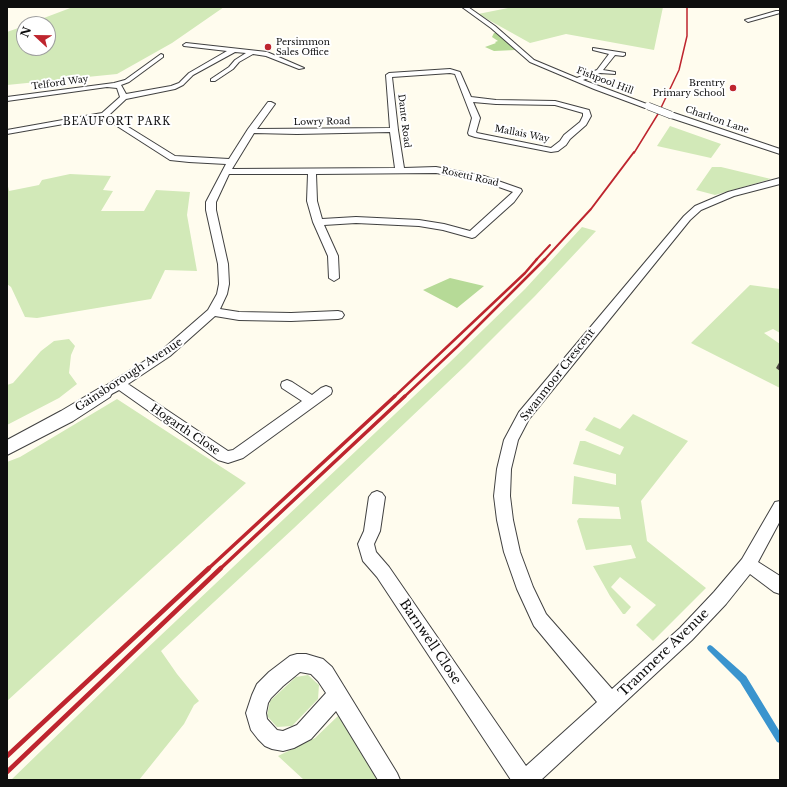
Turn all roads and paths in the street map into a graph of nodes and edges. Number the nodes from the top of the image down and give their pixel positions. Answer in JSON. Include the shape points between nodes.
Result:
{"nodes":[{"id":1,"x":465,"y":7,"type":"edge"},
{"id":2,"x":767,"y":8,"type":"dead end"},
{"id":3,"x":779,"y":12,"type":"edge"},
{"id":4,"x":748,"y":20,"type":"dead end"},
{"id":5,"x":186,"y":45,"type":"dead end"},
{"id":6,"x":595,"y":49,"type":"dead end"},
{"id":7,"x":234,"y":50,"type":"junction"},
{"id":8,"x":253,"y":52,"type":"junction"},
{"id":9,"x":613,"y":54,"type":"junction"},
{"id":10,"x":623,"y":54,"type":"dead end"},
{"id":11,"x":161,"y":56,"type":"dead end"},
{"id":12,"x":548,"y":63,"type":"dead end"},
{"id":13,"x":301,"y":68,"type":"dead end"},
{"id":14,"x":599,"y":71,"type":"junction"},
{"id":15,"x":556,"y":72,"type":"junction"},
{"id":16,"x":613,"y":74,"type":"dead end"},
{"id":17,"x":389,"y":75,"type":"joint"},
{"id":18,"x":213,"y":80,"type":"dead end"},
{"id":19,"x":577,"y":80,"type":"junction"},
{"id":20,"x":115,"y":85,"type":"junction"},
{"id":21,"x":124,"y":97,"type":"junction"},
{"id":22,"x":7,"y":99,"type":"edge"},
{"id":23,"x":469,"y":99,"type":"junction"},
{"id":24,"x":271,"y":104,"type":"dead end"},
{"id":25,"x":648,"y":106,"type":"joint"},
{"id":26,"x":104,"y":115,"type":"junction"},
{"id":27,"x":394,"y":130,"type":"junction"},
{"id":28,"x":251,"y":131,"type":"junction"},
{"id":29,"x":7,"y":132,"type":"edge"},
{"id":30,"x":780,"y":152,"type":"edge"},
{"id":31,"x":229,"y":167,"type":"junction"},
{"id":32,"x":400,"y":170,"type":"junction"},
{"id":33,"x":312,"y":171,"type":"junction"},
{"id":34,"x":780,"y":181,"type":"edge"},
{"id":35,"x":318,"y":222,"type":"junction"},
{"id":36,"x":334,"y":278,"type":"dead end"},
{"id":37,"x":212,"y":312,"type":"junction"},
{"id":38,"x":338,"y":315,"type":"dead end"},
{"id":39,"x":120,"y":383,"type":"junction"},
{"id":40,"x":287,"y":385,"type":"dead end"},
{"id":41,"x":326,"y":391,"type":"dead end"},
{"id":42,"x":104,"y":393,"type":"joint"},
{"id":43,"x":312,"y":401,"type":"junction"},
{"id":44,"x":7,"y":448,"type":"edge"},
{"id":45,"x":377,"y":497,"type":"dead end"},
{"id":46,"x":780,"y":507,"type":"edge"},
{"id":47,"x":748,"y":564,"type":"junction"},
{"id":48,"x":780,"y":586,"type":"edge"},
{"id":49,"x":338,"y":694,"type":"dead end"},
{"id":50,"x":611,"y":703,"type":"junction"},
{"id":51,"x":390,"y":780,"type":"edge"},
{"id":52,"x":522,"y":780,"type":"edge"},
{"id":53,"x":526,"y":780,"type":"edge"}],
"edges":[{"from":1,"to":15,"type":"street","name":"Fishpool Hill","via":[[493,27],[528,59]]},
{"from":2,"to":3,"type":"street"},
{"from":3,"to":4,"type":"street"},
{"from":5,"to":7,"type":"street"},
{"from":6,"to":9,"type":"street"},
{"from":7,"to":8,"type":"street"},
{"from":7,"to":21,"type":"street","via":[[191,74],[173,88]]},
{"from":8,"to":13,"type":"street","via":[[267,54]]},
{"from":8,"to":18,"type":"street"},
{"from":9,"to":10,"type":"street"},
{"from":9,"to":14,"type":"street"},
{"from":11,"to":20,"type":"street","name":"Telford Way","via":[[127,81]]},
{"from":12,"to":15,"type":"street","name":"Fishpool Hill","via":[[560,68]]},
{"from":14,"to":16,"type":"street"},
{"from":14,"to":19,"type":"street"},
{"from":15,"to":19,"type":"street","name":"Fishpool Hill"},
{"from":17,"to":23,"type":"street","name":"Mallais Way","via":[[450,71],[458,73]]},
{"from":17,"to":27,"type":"street","name":"Dante Road"},
{"from":19,"to":25,"type":"street","name":"Fishpool Hill"},
{"from":20,"to":21,"type":"street","via":[[120,87]]},
{"from":20,"to":22,"type":"street","name":"Telford Way"},
{"from":21,"to":26,"type":"street"},
{"from":23,"to":23,"type":"street","name":"Mallais Way","via":[[555,103],[586,112],[587,116],[556,148],[545,150],[472,133],[476,118]]},
{"from":24,"to":28,"type":"street","name":"Gainsborough Avenue"},
{"from":25,"to":30,"type":"street","name":"Charlton Lane","bridge":true},
{"from":26,"to":29,"type":"street"},
{"from":26,"to":31,"type":"street","name":"Rosetti Road","via":[[173,158]]},
{"from":27,"to":28,"type":"street","name":"Lowry Road"},
{"from":27,"to":32,"type":"street","name":"Dante Road"},
{"from":28,"to":31,"type":"street","name":"Gainsborough Avenue"},
{"from":31,"to":33,"type":"street","name":"Rosetti Road"},
{"from":31,"to":37,"type":"street","name":"Gainsborough Avenue","via":[[212,202],[211,210],[223,264],[224,284],[222,294]]},
{"from":32,"to":33,"type":"street","name":"Rosetti Road"},
{"from":32,"to":35,"type":"street","name":"Rosetti Road","via":[[462,173],[518,191],[472,235],[419,222]]},
{"from":33,"to":35,"type":"street","via":[[312,200]]},
{"from":34,"to":50,"type":"street","name":"Swanmoor Crescent","via":[[731,194],[698,208],[687,218],[524,416],[511,440],[504,470],[502,496],[512,552],[525,589],[540,620]]},
{"from":35,"to":36,"type":"street","via":[[333,256]]},
{"from":37,"to":38,"type":"street","via":[[239,316]]},
{"from":37,"to":39,"type":"street","name":"Gainsborough Avenue","via":[[166,354]]},
{"from":39,"to":42,"type":"street","name":"Gainsborough Avenue"},
{"from":39,"to":43,"type":"street","name":"Hogarth Close","via":[[163,416],[228,457],[238,454]]},
{"from":40,"to":43,"type":"street"},
{"from":41,"to":43,"type":"street","name":"Hogarth Close"},
{"from":42,"to":44,"type":"street","name":"Gainsborough Avenue","via":[[68,416]]},
{"from":45,"to":52,"type":"street","name":"Barnwell Close","via":[[372,531],[366,544],[368,556],[383,572]]},
{"from":46,"to":47,"type":"street","name":"Tranmere Avenue"},
{"from":47,"to":48,"type":"street"},
{"from":47,"to":50,"type":"street","name":"Tranmere Avenue","via":[[686,634]]},
{"from":49,"to":51,"type":"street"},
{"from":50,"to":53,"type":"street","name":"Tranmere Avenue"}]}
